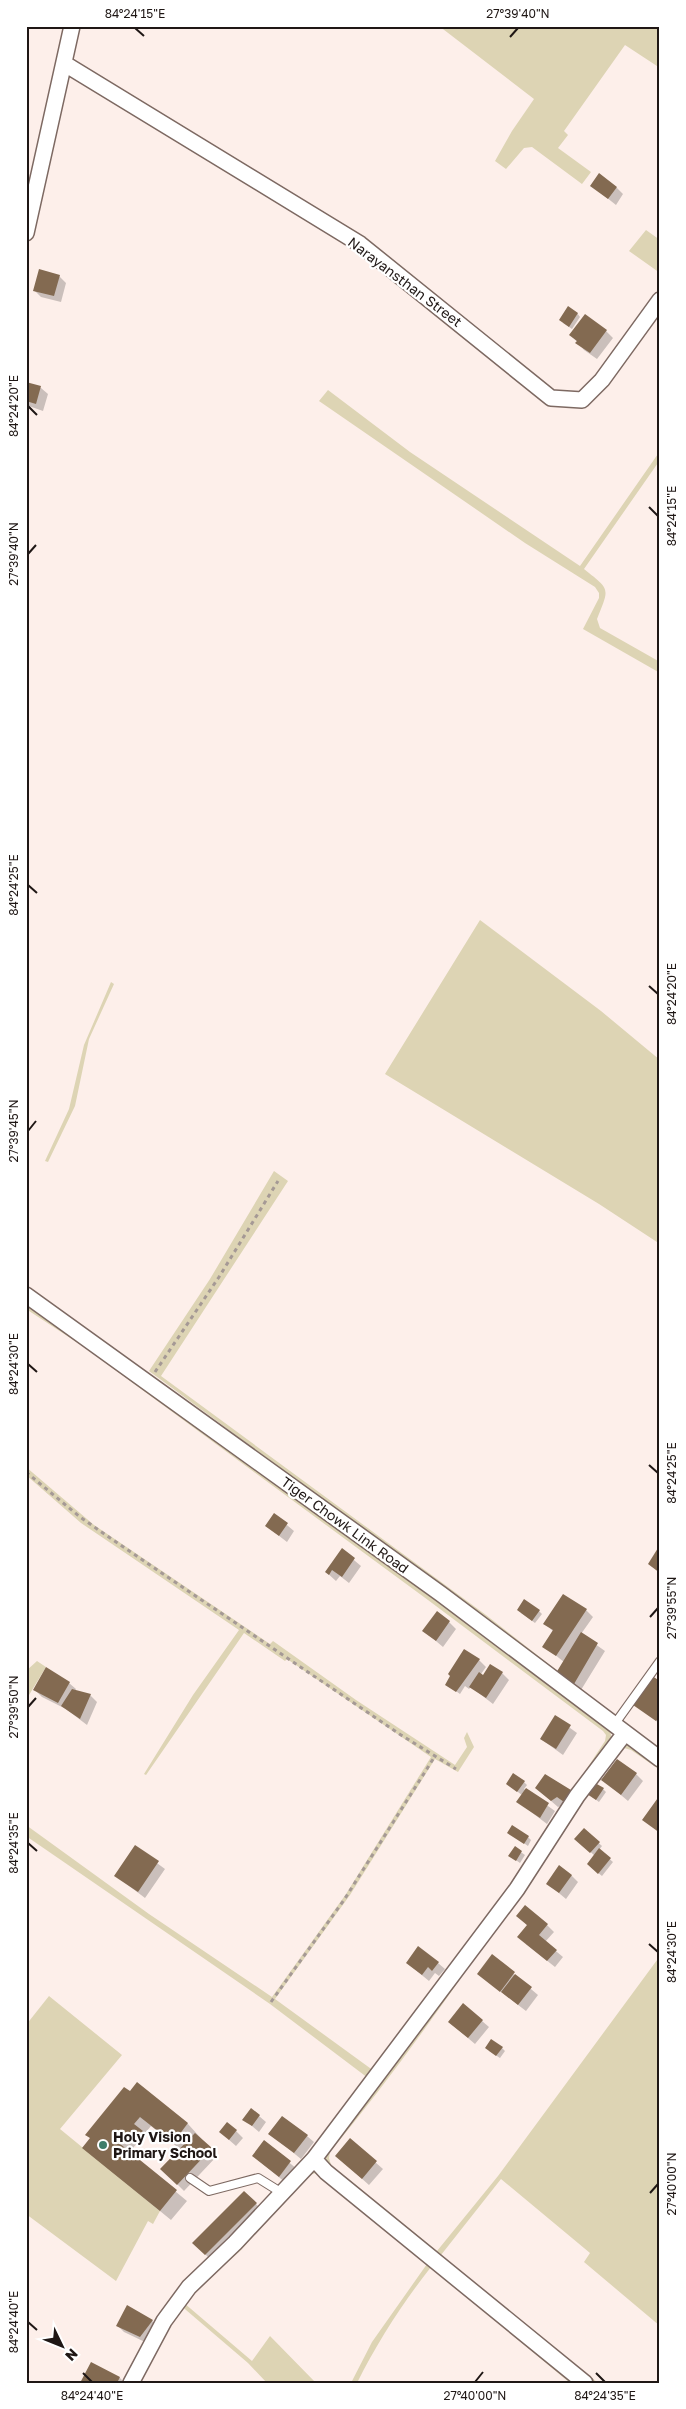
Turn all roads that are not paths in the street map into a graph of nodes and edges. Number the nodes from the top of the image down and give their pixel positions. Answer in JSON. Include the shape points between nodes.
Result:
{"nodes":[{"id":1,"x":72,"y":26,"type":"edge"},
{"id":2,"x":65,"y":64,"type":"junction"},
{"id":3,"x":26,"y":233,"type":"edge"},
{"id":4,"x":660,"y":300,"type":"edge"},
{"id":5,"x":26,"y":1295,"type":"edge"},
{"id":6,"x":660,"y":1661,"type":"edge"},
{"id":7,"x":619,"y":1729,"type":"junction"},
{"id":8,"x":660,"y":1759,"type":"edge"},
{"id":9,"x":314,"y":2159,"type":"junction"},
{"id":10,"x":190,"y":2178,"type":"dead end"},
{"id":11,"x":282,"y":2193,"type":"junction"},
{"id":12,"x":131,"y":2383,"type":"edge"},
{"id":13,"x":585,"y":2383,"type":"edge"}],
"edges":[{"from":1,"to":2,"type":"street"},
{"from":2,"to":3,"type":"street"},
{"from":2,"to":4,"type":"street","name":"Narayansthan Street","via":[[360,244],[551,398],[582,400],[602,380]]},
{"from":5,"to":7,"type":"street","name":"Tiger Chowk Link Road","via":[[441,1594]]},
{"from":6,"to":7,"type":"lane"},
{"from":7,"to":8,"type":"street","name":"Tiger Chowk Link Road"},
{"from":7,"to":9,"type":"street","via":[[517,1889]]},
{"from":9,"to":11,"type":"street"},
{"from":9,"to":13,"type":"street"},
{"from":10,"to":11,"type":"lane","via":[[209,2191],[258,2178]]},
{"from":11,"to":12,"type":"street","via":[[189,2287],[164,2321]]}]}
